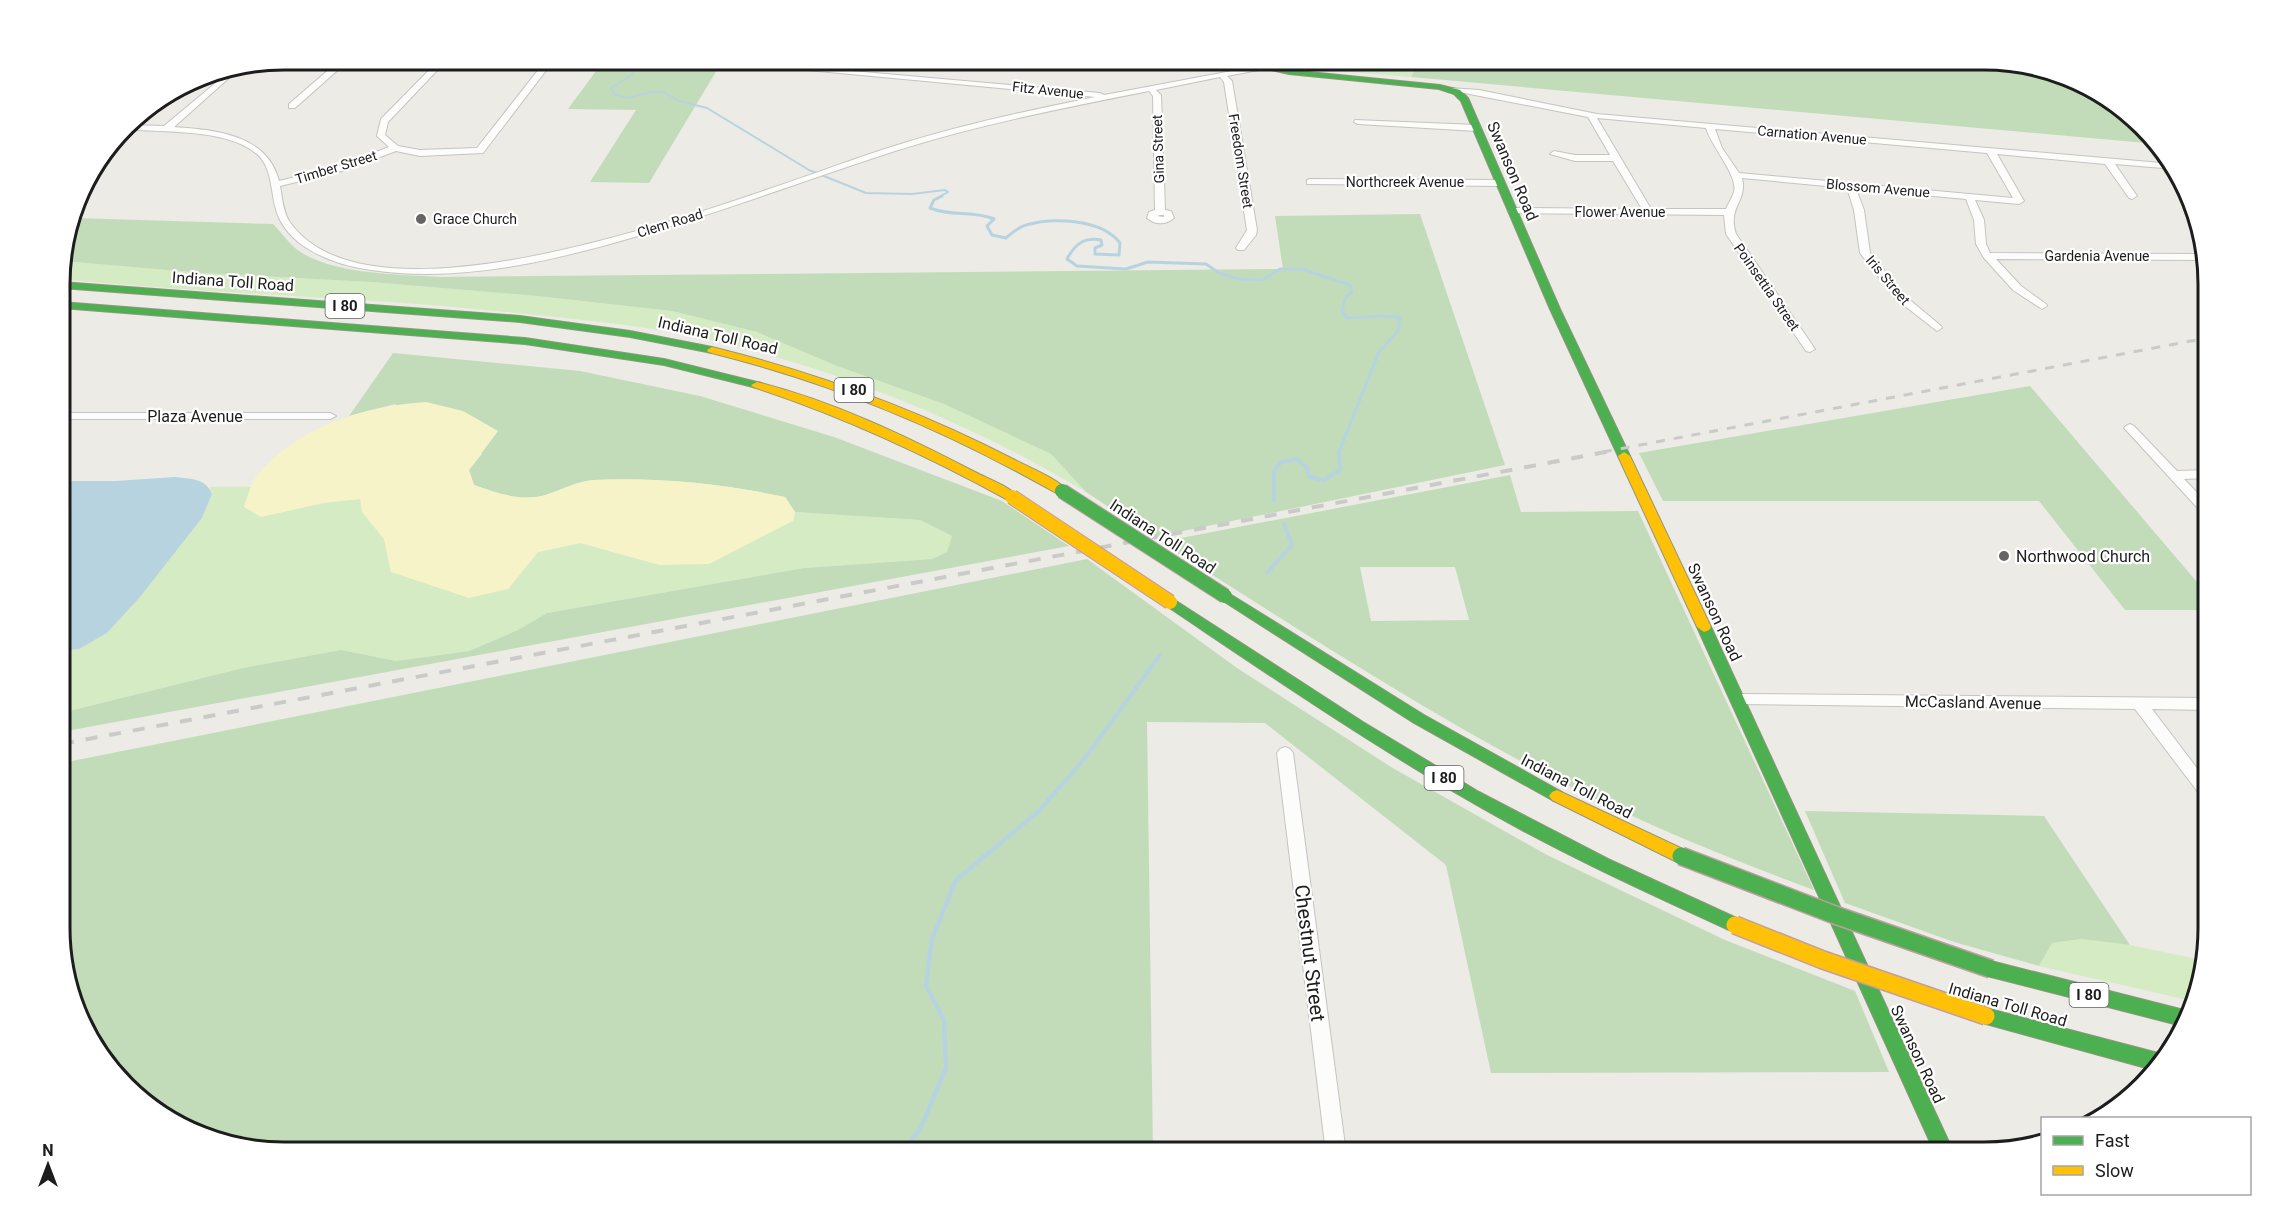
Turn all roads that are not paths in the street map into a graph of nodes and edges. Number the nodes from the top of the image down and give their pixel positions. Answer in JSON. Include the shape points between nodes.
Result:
{"nodes":[{"id":1,"x":333,"y":70,"type":"edge"},
{"id":2,"x":432,"y":70,"type":"edge"},
{"id":3,"x":542,"y":70,"type":"edge"},
{"id":4,"x":827,"y":70,"type":"edge"},
{"id":5,"x":1240,"y":70,"type":"edge"},
{"id":6,"x":1284,"y":70,"type":"edge"},
{"id":7,"x":1222,"y":75,"type":"junction"},
{"id":8,"x":225,"y":79,"type":"edge"},
{"id":9,"x":1151,"y":89,"type":"junction"},
{"id":10,"x":1453,"y":90,"type":"junction"},
{"id":11,"x":1112,"y":97,"type":"junction"},
{"id":12,"x":292,"y":106,"type":"dead end"},
{"id":13,"x":1591,"y":115,"type":"junction"},
{"id":14,"x":1358,"y":122,"type":"dead end"},
{"id":15,"x":1710,"y":126,"type":"junction"},
{"id":16,"x":140,"y":127,"type":"edge"},
{"id":17,"x":167,"y":128,"type":"junction"},
{"id":18,"x":1477,"y":128,"type":"junction"},
{"id":19,"x":395,"y":147,"type":"junction"},
{"id":20,"x":1990,"y":150,"type":"junction"},
{"id":21,"x":1554,"y":154,"type":"dead end"},
{"id":22,"x":1616,"y":158,"type":"junction"},
{"id":23,"x":2108,"y":161,"type":"junction"},
{"id":24,"x":2162,"y":166,"type":"edge"},
{"id":25,"x":1736,"y":175,"type":"junction"},
{"id":26,"x":1310,"y":182,"type":"dead end"},
{"id":27,"x":1501,"y":183,"type":"junction"},
{"id":28,"x":276,"y":184,"type":"junction"},
{"id":29,"x":1850,"y":185,"type":"junction"},
{"id":30,"x":1969,"y":196,"type":"junction"},
{"id":31,"x":2132,"y":196,"type":"dead end"},
{"id":32,"x":1513,"y":211,"type":"junction"},
{"id":33,"x":1160,"y":212,"type":"dead end"},
{"id":34,"x":1648,"y":212,"type":"junction"},
{"id":35,"x":1728,"y":212,"type":"junction"},
{"id":36,"x":1241,"y":248,"type":"dead end"},
{"id":37,"x":1987,"y":256,"type":"junction"},
{"id":38,"x":2197,"y":257,"type":"edge"},
{"id":39,"x":71,"y":286,"type":"edge"},
{"id":40,"x":71,"y":306,"type":"edge"},
{"id":41,"x":2042,"y":306,"type":"dead end"},
{"id":42,"x":1937,"y":328,"type":"dead end"},
{"id":43,"x":1810,"y":349,"type":"dead end"},
{"id":44,"x":71,"y":416,"type":"edge"},
{"id":45,"x":330,"y":416,"type":"dead end"},
{"id":46,"x":2130,"y":428,"type":"dead end"},
{"id":47,"x":2198,"y":474,"type":"edge"},
{"id":48,"x":2173,"y":475,"type":"junction"},
{"id":49,"x":2198,"y":501,"type":"edge"},
{"id":50,"x":1738,"y":699,"type":"junction"},
{"id":51,"x":2140,"y":704,"type":"junction"},
{"id":52,"x":2198,"y":704,"type":"edge"},
{"id":53,"x":1285,"y":753,"type":"dead end"},
{"id":54,"x":2198,"y":781,"type":"edge"},
{"id":55,"x":2179,"y":1017,"type":"edge"},
{"id":56,"x":2153,"y":1061,"type":"edge"},
{"id":57,"x":1334,"y":1142,"type":"edge"},
{"id":58,"x":1940,"y":1142,"type":"edge"}],
"edges":[{"from":1,"to":12,"type":"street"},
{"from":2,"to":19,"type":"street","via":[[384,121],[381,136]]},
{"from":3,"to":19,"type":"street","via":[[480,151],[420,153]]},
{"from":4,"to":11,"type":"street","name":"Fitz Avenue"},
{"from":5,"to":7,"type":"street","name":"Clem Road"},
{"from":6,"to":10,"type":"main road","name":"Clem Road"},
{"from":7,"to":9,"type":"street","name":"Clem Road"},
{"from":7,"to":36,"type":"street","name":"Freedom Street","via":[[1228,81],[1252,230]]},
{"from":8,"to":17,"type":"street"},
{"from":9,"to":11,"type":"street","name":"Clem Road"},
{"from":9,"to":33,"type":"street","name":"Gina Street","via":[[1157,95]]},
{"from":10,"to":13,"type":"street","name":"Carnation Avenue"},
{"from":10,"to":18,"type":"main road","name":"Swanson Road","via":[[1465,100]]},
{"from":11,"to":28,"type":"street","name":"Clem Road","via":[[945,134],[734,204],[555,256],[488,269],[399,270],[357,266],[321,254],[282,219]]},
{"from":13,"to":15,"type":"street","name":"Carnation Avenue"},
{"from":13,"to":22,"type":"street"},
{"from":14,"to":18,"type":"street"},
{"from":15,"to":20,"type":"street","name":"Carnation Avenue"},
{"from":15,"to":25,"type":"street","via":[[1718,148]]},
{"from":16,"to":17,"type":"street","name":"Clem Road"},
{"from":17,"to":28,"type":"street","name":"Clem Road","via":[[215,135],[251,147],[261,153]]},
{"from":18,"to":27,"type":"main road","name":"Swanson Road"},
{"from":19,"to":28,"type":"street","name":"Timber Street","via":[[343,168]]},
{"from":20,"to":23,"type":"street","name":"Carnation Avenue"},
{"from":20,"to":30,"type":"street","name":"Blossom Avenue","via":[[2019,201]]},
{"from":21,"to":22,"type":"street"},
{"from":22,"to":34,"type":"street"},
{"from":23,"to":24,"type":"street","name":"Carnation Avenue"},
{"from":23,"to":31,"type":"street"},
{"from":25,"to":29,"type":"street","name":"Blossom Avenue"},
{"from":25,"to":35,"type":"street","via":[[1738,193]]},
{"from":26,"to":27,"type":"street","name":"Northcreek Avenue"},
{"from":27,"to":32,"type":"main road","name":"Swanson Road"},
{"from":29,"to":30,"type":"street","name":"Blossom Avenue"},
{"from":29,"to":42,"type":"street","name":"Iris Street","via":[[1859,210],[1865,253],[1900,297]]},
{"from":30,"to":37,"type":"street"},
{"from":32,"to":34,"type":"street","name":"Flower Avenue"},
{"from":32,"to":50,"type":"main road","name":"Swanson Road","via":[[1619,449]]},
{"from":34,"to":35,"type":"street","name":"Flower Avenue"},
{"from":35,"to":43,"type":"street","name":"Poinsettia Street","via":[[1728,226],[1734,238]]},
{"from":37,"to":38,"type":"street","name":"Gardenia Avenue"},
{"from":37,"to":41,"type":"street","via":[[2017,288]]},
{"from":39,"to":55,"type":"main road","name":"Indiana Toll Road","number":"I 80","bridge":true,"via":[[520,319],[609,330],[772,363],[886,402],[964,437],[1062,491],[1405,710],[1573,805],[1774,895],[1886,936],[1990,969]]},
{"from":40,"to":56,"type":"main road","name":"Indiana Toll Road","number":"I 80","bridge":true,"via":[[505,339],[641,357],[756,384],[818,404],[927,450],[1012,497],[1381,740],[1473,795],[1599,862],[1735,925],[1823,960],[1986,1016]]},
{"from":44,"to":45,"type":"street","name":"Plaza Avenue"},
{"from":46,"to":48,"type":"street"},
{"from":47,"to":48,"type":"street"},
{"from":48,"to":49,"type":"street"},
{"from":50,"to":51,"type":"street","name":"McCasland Avenue"},
{"from":50,"to":58,"type":"main road","name":"Swanson Road"},
{"from":51,"to":52,"type":"street","name":"McCasland Avenue"},
{"from":51,"to":54,"type":"street"},
{"from":53,"to":57,"type":"street","name":"Chestnut Street"}]}
